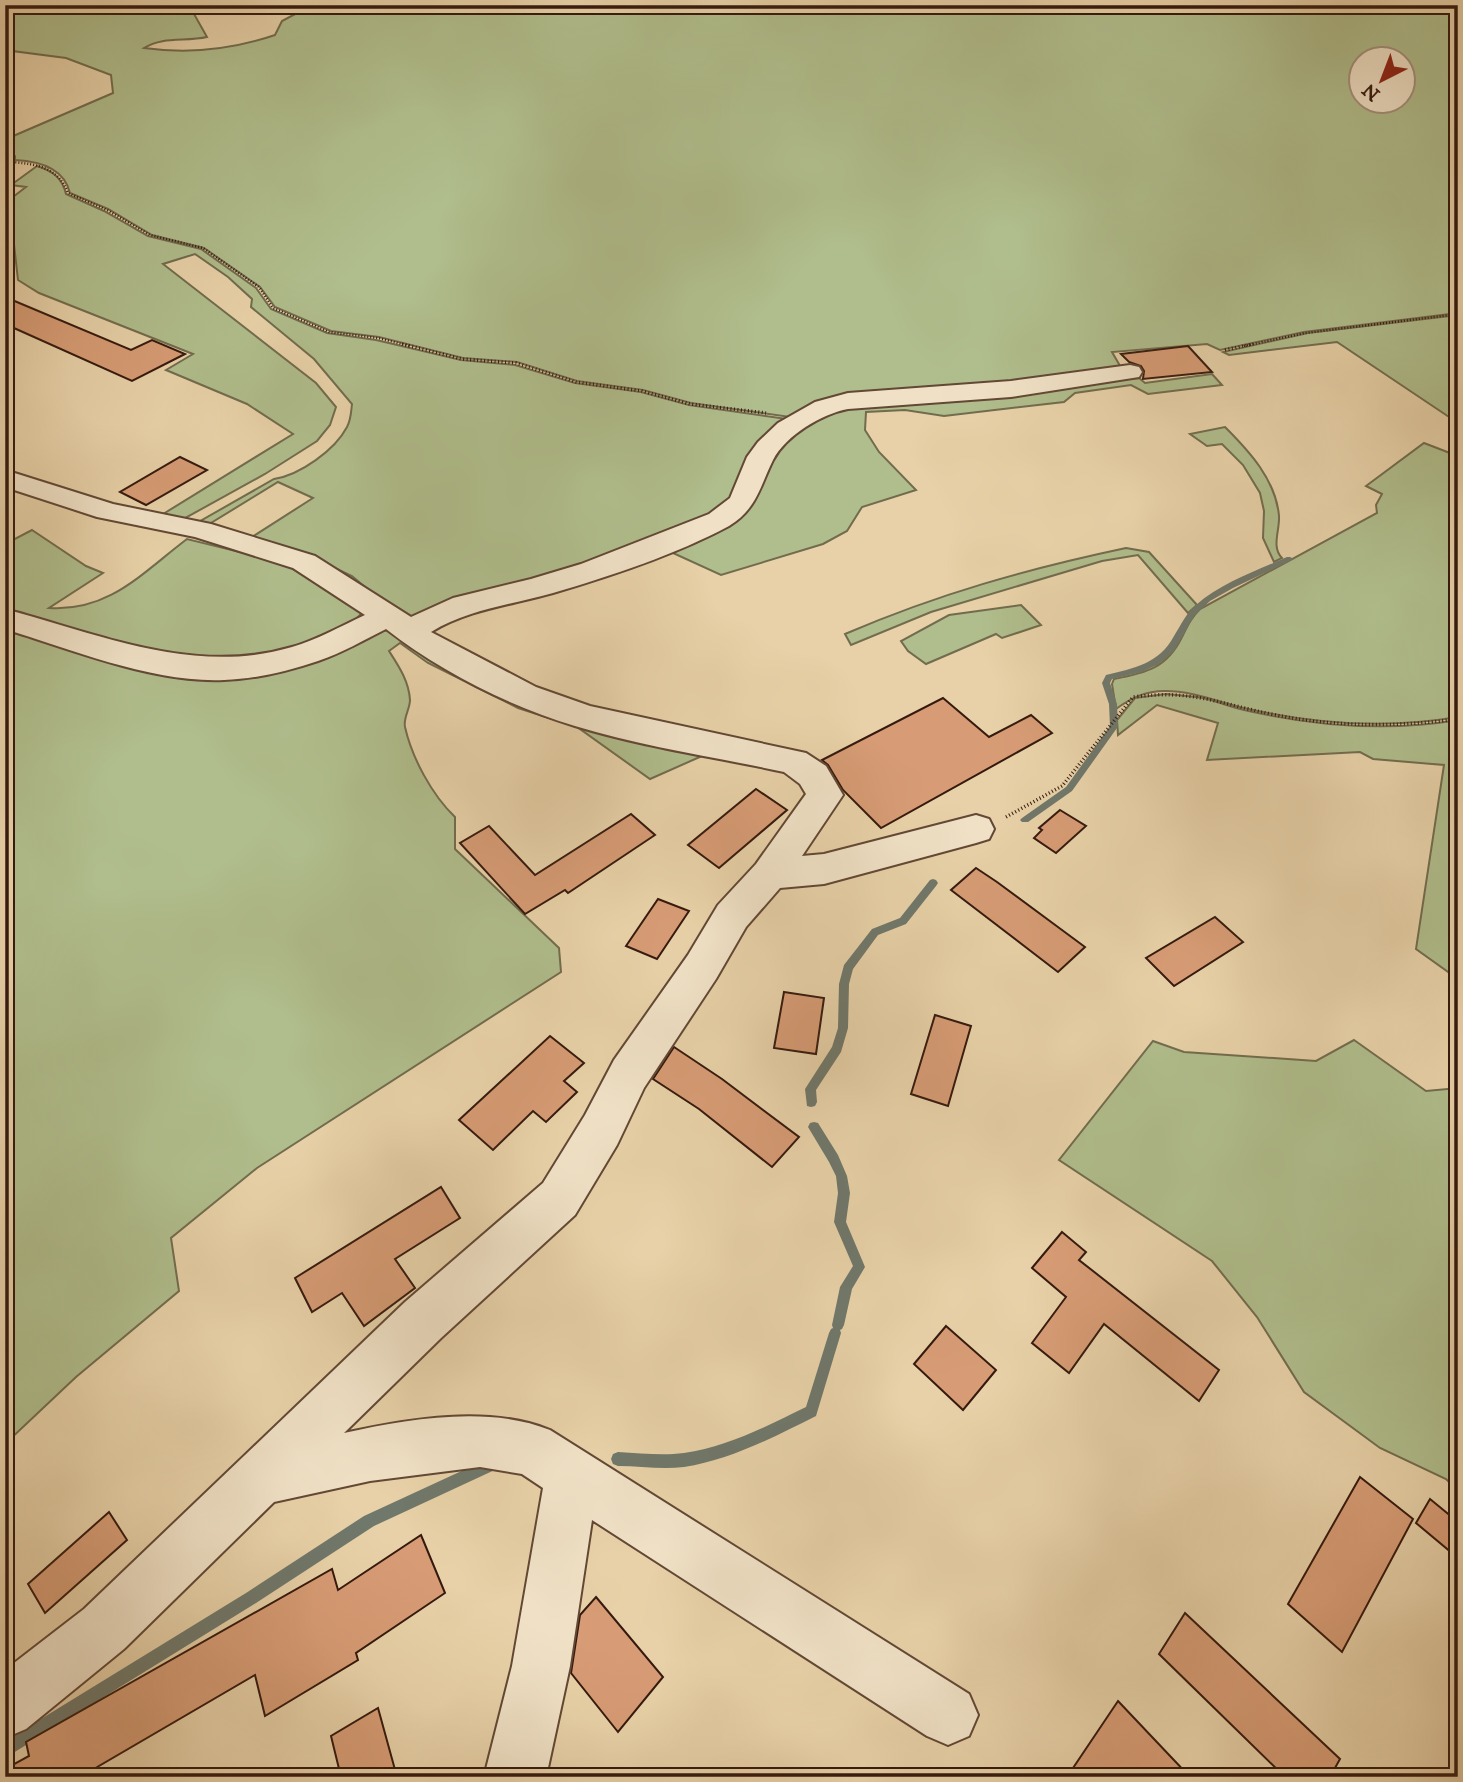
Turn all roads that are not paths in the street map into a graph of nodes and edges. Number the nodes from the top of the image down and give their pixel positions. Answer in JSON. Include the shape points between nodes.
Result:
{"nodes":[{"id":1,"x":1130,"y":372,"type":"dead end"},
{"id":2,"x":5,"y":478,"type":"edge"},
{"id":3,"x":5,"y":619,"type":"edge"},
{"id":4,"x":399,"y":624,"type":"junction"},
{"id":5,"x":976,"y":829,"type":"road end"},
{"id":6,"x":769,"y":874,"type":"junction"},
{"id":7,"x":572,"y":1475,"type":"junction"},
{"id":8,"x":262,"y":1478,"type":"junction"},
{"id":9,"x":5,"y":1708,"type":"edge"},
{"id":10,"x":948,"y":1716,"type":"dead end"},
{"id":11,"x":515,"y":1777,"type":"edge"}],
"edges":[{"from":1,"to":4,"type":"street","via":[[1011,389],[823,406],[767,448],[748,493],[727,515],[574,575]]},
{"from":2,"to":4,"type":"street","via":[[107,511],[201,530],[303,562]]},
{"from":3,"to":4,"type":"street","via":[[110,649],[210,669],[252,666],[306,654]]},
{"from":4,"to":6,"type":"street","via":[[472,670],[572,713],[794,762],[804,768],[825,795]]},
{"from":5,"to":6,"type":"street","via":[[824,869]]},
{"from":6,"to":8,"type":"street","via":[[732,916],[629,1074],[559,1199],[423,1320]]},
{"from":7,"to":8,"type":"street","via":[[531,1449],[480,1441],[370,1454]]},
{"from":7,"to":10,"type":"street"},
{"from":7,"to":11,"type":"street","via":[[541,1666]]},
{"from":8,"to":9,"type":"street","via":[[104,1629]]}]}
